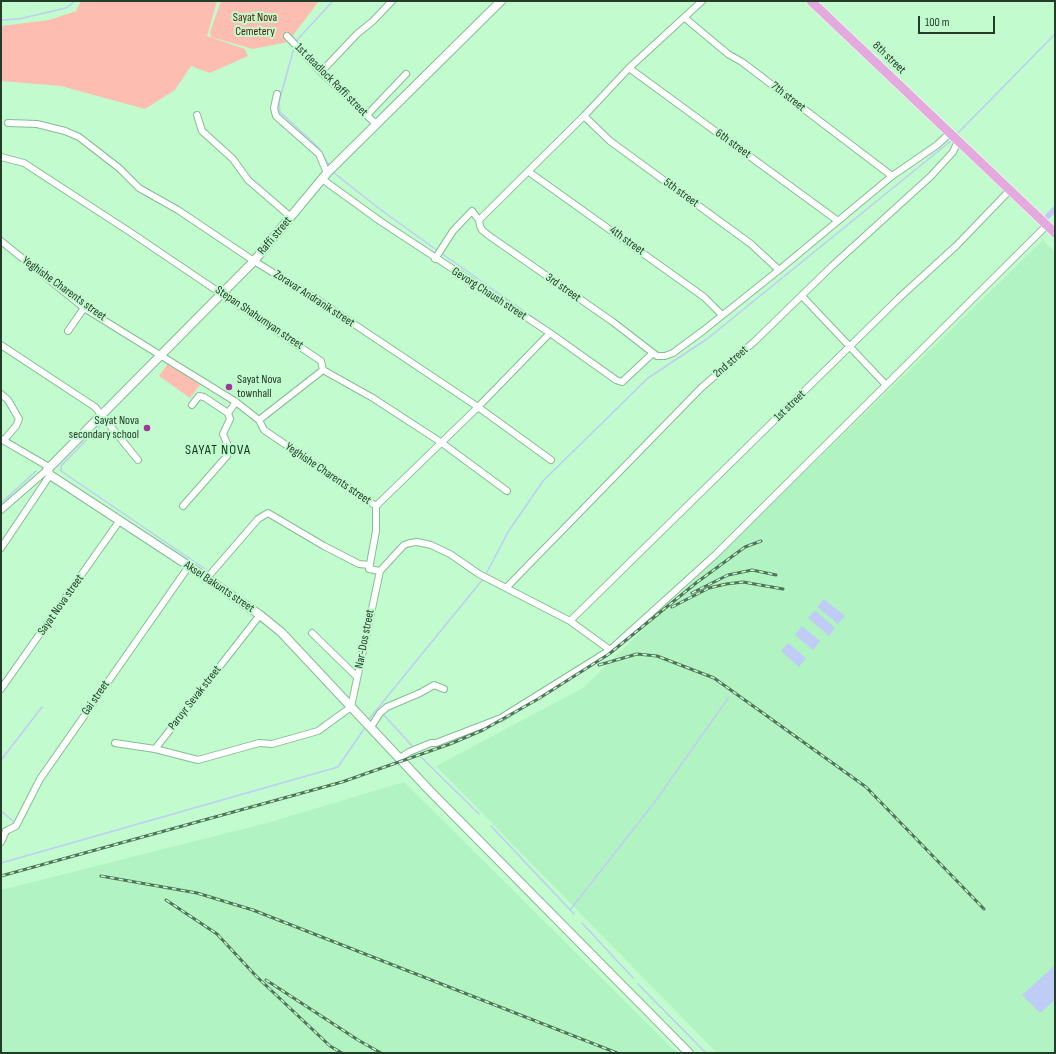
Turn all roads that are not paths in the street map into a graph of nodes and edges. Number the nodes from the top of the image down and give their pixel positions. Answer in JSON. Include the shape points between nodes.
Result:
{"nodes":[{"id":1,"x":392,"y":1,"type":"edge"},
{"id":2,"x":501,"y":1,"type":"edge"},
{"id":3,"x":702,"y":1,"type":"edge"},
{"id":4,"x":811,"y":1,"type":"edge"},
{"id":5,"x":685,"y":18,"type":"junction"},
{"id":6,"x":287,"y":36,"type":"dead end"},
{"id":7,"x":629,"y":68,"type":"junction"},
{"id":8,"x":321,"y":72,"type":"junction"},
{"id":9,"x":406,"y":74,"type":"dead end"},
{"id":10,"x":277,"y":94,"type":"dead end"},
{"id":11,"x":198,"y":115,"type":"dead end"},
{"id":12,"x":367,"y":115,"type":"junction"},
{"id":13,"x":584,"y":116,"type":"junction"},
{"id":14,"x":8,"y":122,"type":"dead end"},
{"id":15,"x":376,"y":124,"type":"junction"},
{"id":16,"x":950,"y":133,"type":"junction"},
{"id":17,"x":958,"y":141,"type":"junction"},
{"id":18,"x":1,"y":157,"type":"edge"},
{"id":19,"x":529,"y":172,"type":"junction"},
{"id":20,"x":325,"y":176,"type":"junction"},
{"id":21,"x":892,"y":176,"type":"junction"},
{"id":22,"x":1010,"y":190,"type":"junction"},
{"id":23,"x":291,"y":217,"type":"junction"},
{"id":24,"x":479,"y":220,"type":"junction"},
{"id":25,"x":838,"y":221,"type":"junction"},
{"id":26,"x":1046,"y":224,"type":"junction"},
{"id":27,"x":1055,"y":233,"type":"edge"},
{"id":28,"x":1,"y":241,"type":"edge"},
{"id":29,"x":435,"y":259,"type":"junction"},
{"id":30,"x":254,"y":261,"type":"junction"},
{"id":31,"x":779,"y":270,"type":"junction"},
{"id":32,"x":222,"y":293,"type":"junction"},
{"id":33,"x":802,"y":296,"type":"junction"},
{"id":34,"x":84,"y":308,"type":"junction"},
{"id":35,"x":722,"y":314,"type":"junction"},
{"id":36,"x":68,"y":331,"type":"dead end"},
{"id":37,"x":550,"y":334,"type":"junction"},
{"id":38,"x":1,"y":345,"type":"edge"},
{"id":39,"x":850,"y":347,"type":"junction"},
{"id":40,"x":653,"y":353,"type":"junction"},
{"id":41,"x":161,"y":354,"type":"junction"},
{"id":42,"x":323,"y":370,"type":"junction"},
{"id":43,"x":886,"y":385,"type":"junction"},
{"id":44,"x":1,"y":394,"type":"edge"},
{"id":45,"x":236,"y":402,"type":"junction"},
{"id":46,"x":192,"y":405,"type":"dead end"},
{"id":47,"x":478,"y":407,"type":"junction"},
{"id":48,"x":228,"y":412,"type":"junction"},
{"id":49,"x":100,"y":414,"type":"junction"},
{"id":50,"x":259,"y":420,"type":"junction"},
{"id":51,"x":2,"y":439,"type":"edge"},
{"id":52,"x":442,"y":443,"type":"junction"},
{"id":53,"x":138,"y":460,"type":"dead end"},
{"id":54,"x":551,"y":460,"type":"dead end"},
{"id":55,"x":48,"y":471,"type":"junction"},
{"id":56,"x":507,"y":491,"type":"dead end"},
{"id":57,"x":183,"y":506,"type":"dead end"},
{"id":58,"x":376,"y":506,"type":"junction"},
{"id":59,"x":1,"y":510,"type":"edge"},
{"id":60,"x":120,"y":520,"type":"junction"},
{"id":61,"x":1,"y":548,"type":"edge"},
{"id":62,"x":370,"y":565,"type":"junction"},
{"id":63,"x":189,"y":566,"type":"junction"},
{"id":64,"x":380,"y":571,"type":"junction"},
{"id":65,"x":207,"y":578,"type":"junction"},
{"id":66,"x":506,"y":588,"type":"junction"},
{"id":67,"x":260,"y":614,"type":"junction"},
{"id":68,"x":570,"y":621,"type":"junction"},
{"id":69,"x":312,"y":633,"type":"dead end"},
{"id":70,"x":610,"y":650,"type":"junction"},
{"id":71,"x":357,"y":676,"type":"junction"},
{"id":72,"x":1,"y":689,"type":"edge"},
{"id":73,"x":444,"y":689,"type":"dead end"},
{"id":74,"x":351,"y":707,"type":"junction"},
{"id":75,"x":371,"y":727,"type":"junction"},
{"id":76,"x":115,"y":743,"type":"dead end"},
{"id":77,"x":155,"y":749,"type":"junction"},
{"id":78,"x":400,"y":758,"type":"junction"},
{"id":79,"x":4,"y":829,"type":"edge"},
{"id":80,"x":1,"y":842,"type":"edge"},
{"id":81,"x":689,"y":1053,"type":"edge"}],
"edges":[{"from":1,"to":8,"type":"street"},
{"from":2,"to":15,"type":"main road","name":"Raffi street"},
{"from":3,"to":5,"type":"street"},
{"from":4,"to":16,"type":"main road","name":"8th street"},
{"from":5,"to":7,"type":"street"},
{"from":5,"to":21,"type":"street","name":"7th street","via":[[728,54]]},
{"from":6,"to":8,"type":"street","name":"1st deadlock Raffi street"},
{"from":7,"to":13,"type":"street"},
{"from":7,"to":25,"type":"street","name":"6th street"},
{"from":8,"to":12,"type":"street","name":"1st deadlock Raffi street"},
{"from":9,"to":12,"type":"street"},
{"from":10,"to":20,"type":"street","via":[[274,108],[276,116],[319,154]]},
{"from":11,"to":23,"type":"street","via":[[202,131],[233,159],[248,180]]},
{"from":12,"to":15,"type":"street","name":"1st deadlock Raffi street"},
{"from":13,"to":19,"type":"street"},
{"from":13,"to":31,"type":"street","name":"5th street","via":[[610,141],[751,244]]},
{"from":14,"to":30,"type":"street","name":"Zoravar Andranik street","via":[[37,124],[79,137],[119,168],[139,188],[178,210]]},
{"from":15,"to":20,"type":"main road","name":"Raffi street"},
{"from":16,"to":17,"type":"main road","name":"8th street"},
{"from":16,"to":21,"type":"street","via":[[937,146]]},
{"from":17,"to":22,"type":"main road","name":"8th street"},
{"from":17,"to":33,"type":"street","name":"2nd street","via":[[953,152],[931,176]]},
{"from":18,"to":32,"type":"street","name":"Stepan Shahumyan street","via":[[24,163]]},
{"from":19,"to":24,"type":"street"},
{"from":19,"to":35,"type":"street","name":"4th street","via":[[704,297]]},
{"from":20,"to":23,"type":"main road","name":"Raffi street"},
{"from":20,"to":29,"type":"street","name":"Gevorg Chaush street"},
{"from":21,"to":25,"type":"street"},
{"from":22,"to":26,"type":"main road","name":"8th street"},
{"from":22,"to":39,"type":"street","name":"1st street","via":[[957,245]]},
{"from":23,"to":30,"type":"main road","name":"Raffi street"},
{"from":24,"to":29,"type":"street","via":[[472,211],[452,231]]},
{"from":24,"to":40,"type":"street","name":"3rd street","via":[[480,226],[488,235],[614,322]]},
{"from":25,"to":31,"type":"street"},
{"from":26,"to":27,"type":"main road","name":"8th street"},
{"from":26,"to":43,"type":"street"},
{"from":28,"to":34,"type":"street","name":"Yeghishe Charents street"},
{"from":29,"to":37,"type":"street","name":"Gevorg Chaush street"},
{"from":30,"to":32,"type":"main road","name":"Raffi street"},
{"from":30,"to":47,"type":"street","name":"Zoravar Andranik street","via":[[321,302]]},
{"from":31,"to":35,"type":"street"},
{"from":32,"to":41,"type":"main road","name":"Raffi street"},
{"from":32,"to":42,"type":"street","name":"Stepan Shahumyan street","via":[[321,361]]},
{"from":33,"to":39,"type":"street"},
{"from":33,"to":66,"type":"street","name":"2nd street","via":[[701,388]]},
{"from":34,"to":36,"type":"street"},
{"from":34,"to":41,"type":"street","name":"Yeghishe Charents street"},
{"from":35,"to":40,"type":"street","via":[[673,353],[657,356]]},
{"from":37,"to":40,"type":"street","name":"Gevorg Chaush street","via":[[622,382]]},
{"from":37,"to":47,"type":"street"},
{"from":38,"to":49,"type":"street","via":[[83,398]]},
{"from":39,"to":43,"type":"street"},
{"from":39,"to":68,"type":"street","name":"1st street"},
{"from":41,"to":45,"type":"street","name":"Yeghishe Charents street"},
{"from":41,"to":49,"type":"main road","name":"Raffi street"},
{"from":42,"to":50,"type":"street"},
{"from":42,"to":52,"type":"street","name":"Stepan Shahumyan street","via":[[373,398]]},
{"from":43,"to":70,"type":"street","via":[[715,556]]},
{"from":44,"to":51,"type":"street","via":[[8,400],[19,419],[16,426]]},
{"from":45,"to":48,"type":"street"},
{"from":45,"to":50,"type":"street","name":"Yeghishe Charents street"},
{"from":46,"to":48,"type":"street","via":[[200,396]]},
{"from":47,"to":52,"type":"street"},
{"from":47,"to":54,"type":"street","name":"Zoravar Andranik street"},
{"from":48,"to":57,"type":"street","via":[[230,419],[223,434],[229,448],[227,456]]},
{"from":49,"to":53,"type":"street"},
{"from":49,"to":55,"type":"main road","name":"Raffi street"},
{"from":50,"to":58,"type":"street","name":"Yeghishe Charents street","via":[[264,430]]},
{"from":51,"to":55,"type":"street"},
{"from":52,"to":56,"type":"street","name":"Stepan Shahumyan street"},
{"from":52,"to":58,"type":"street"},
{"from":55,"to":59,"type":"street","name":"Raffi street"},
{"from":55,"to":60,"type":"main road","name":"Aksel Bakunts street"},
{"from":55,"to":61,"type":"street"},
{"from":58,"to":62,"type":"street","name":"Yeghishe Charents street","via":[[376,531]]},
{"from":60,"to":63,"type":"main road","name":"Aksel Bakunts street"},
{"from":60,"to":72,"type":"street","name":"Sayat Nova street"},
{"from":62,"to":64,"type":"street","via":[[369,569]]},
{"from":62,"to":65,"type":"street","via":[[359,564],[268,513],[258,519]]},
{"from":63,"to":65,"type":"main road","name":"Aksel Bakunts street"},
{"from":63,"to":79,"type":"street","name":"Gai street","via":[[40,779],[16,826]]},
{"from":64,"to":66,"type":"street","via":[[404,545],[417,542],[450,554],[479,574]]},
{"from":64,"to":71,"type":"street","name":"Nar-Dos street"},
{"from":65,"to":67,"type":"main road","name":"Aksel Bakunts street"},
{"from":66,"to":68,"type":"street"},
{"from":67,"to":74,"type":"main road","name":"Aksel Bakunts street","via":[[281,632]]},
{"from":67,"to":77,"type":"street","name":"Paruyr Sevak street"},
{"from":68,"to":70,"type":"street"},
{"from":69,"to":71,"type":"street"},
{"from":70,"to":78,"type":"street","via":[[501,718],[431,743]]},
{"from":71,"to":74,"type":"street","name":"Nar-Dos street"},
{"from":73,"to":75,"type":"street","via":[[434,685],[387,707]]},
{"from":74,"to":75,"type":"main road","name":"Aksel Bakunts street"},
{"from":74,"to":77,"type":"street","via":[[318,730],[272,744],[244,746],[198,760]]},
{"from":75,"to":78,"type":"main road","name":"Aksel Bakunts street"},
{"from":76,"to":77,"type":"street"},
{"from":78,"to":81,"type":"main road","name":"Aksel Bakunts street","via":[[444,806]]},
{"from":79,"to":80,"type":"street"}]}
